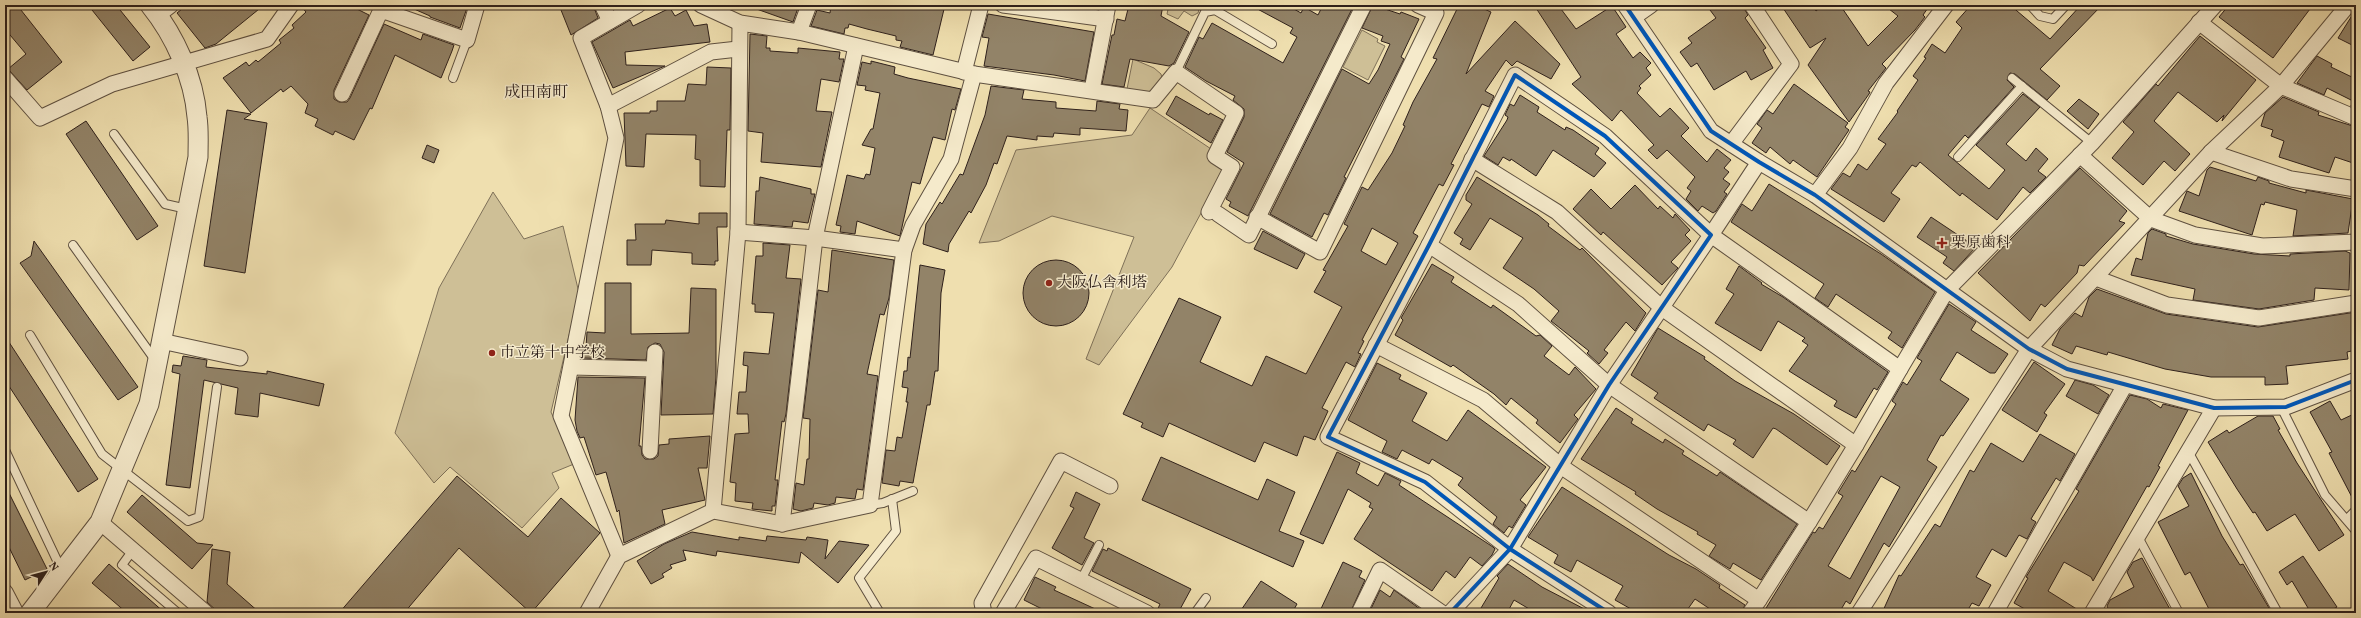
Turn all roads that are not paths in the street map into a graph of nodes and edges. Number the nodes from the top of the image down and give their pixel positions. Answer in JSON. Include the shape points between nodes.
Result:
{"nodes":[{"id":1,"x":291,"y":5,"type":"edge"},
{"id":2,"x":477,"y":5,"type":"edge"},
{"id":3,"x":602,"y":5,"type":"edge"},
{"id":4,"x":638,"y":5,"type":"edge"},
{"id":5,"x":701,"y":5,"type":"edge"},
{"id":6,"x":809,"y":5,"type":"edge"},
{"id":7,"x":981,"y":5,"type":"edge"},
{"id":8,"x":1003,"y":5,"type":"edge"},
{"id":9,"x":1364,"y":5,"type":"edge"},
{"id":10,"x":1418,"y":5,"type":"edge"},
{"id":11,"x":1651,"y":5,"type":"edge"},
{"id":12,"x":1752,"y":5,"type":"edge"},
{"id":13,"x":1946,"y":5,"type":"edge"},
{"id":14,"x":2030,"y":5,"type":"edge"},
{"id":15,"x":2066,"y":5,"type":"edge"},
{"id":16,"x":2214,"y":5,"type":"edge"},
{"id":17,"x":2348,"y":5,"type":"edge"},
{"id":18,"x":160,"y":8,"type":"edge"},
{"id":19,"x":1629,"y":11,"type":"edge"},
{"id":20,"x":1107,"y":12,"type":"edge"},
{"id":21,"x":610,"y":21,"type":"junction"},
{"id":22,"x":2199,"y":22,"type":"junction"},
{"id":23,"x":740,"y":23,"type":"junction"},
{"id":24,"x":799,"y":32,"type":"junction"},
{"id":25,"x":467,"y":40,"type":"junction"},
{"id":26,"x":1272,"y":44,"type":"dead end"},
{"id":27,"x":856,"y":46,"type":"junction"},
{"id":28,"x":738,"y":49,"type":"junction"},
{"id":29,"x":183,"y":63,"type":"junction"},
{"id":30,"x":1176,"y":72,"type":"junction"},
{"id":31,"x":969,"y":73,"type":"junction"},
{"id":32,"x":5,"y":78,"type":"edge"},
{"id":33,"x":453,"y":78,"type":"dead end"},
{"id":34,"x":2012,"y":78,"type":"dead end"},
{"id":35,"x":2022,"y":86,"type":"junction"},
{"id":36,"x":2280,"y":86,"type":"junction"},
{"id":37,"x":1092,"y":90,"type":"junction"},
{"id":38,"x":342,"y":94,"type":"dead end"},
{"id":39,"x":608,"y":106,"type":"junction"},
{"id":40,"x":2356,"y":118,"type":"edge"},
{"id":41,"x":114,"y":134,"type":"dead end"},
{"id":42,"x":2092,"y":143,"type":"junction"},
{"id":43,"x":1731,"y":144,"type":"junction"},
{"id":44,"x":2212,"y":152,"type":"junction"},
{"id":45,"x":2080,"y":155,"type":"junction"},
{"id":46,"x":1958,"y":157,"type":"dead end"},
{"id":47,"x":1472,"y":159,"type":"junction"},
{"id":48,"x":1759,"y":162,"type":"junction"},
{"id":49,"x":2356,"y":189,"type":"edge"},
{"id":50,"x":1815,"y":195,"type":"junction"},
{"id":51,"x":188,"y":208,"type":"junction"},
{"id":52,"x":1257,"y":217,"type":"junction"},
{"id":53,"x":2151,"y":219,"type":"junction"},
{"id":54,"x":738,"y":232,"type":"junction"},
{"id":55,"x":1711,"y":235,"type":"junction"},
{"id":56,"x":815,"y":238,"type":"junction"},
{"id":57,"x":2356,"y":242,"type":"edge"},
{"id":58,"x":73,"y":245,"type":"dead end"},
{"id":59,"x":1429,"y":245,"type":"junction"},
{"id":60,"x":904,"y":250,"type":"junction"},
{"id":61,"x":2096,"y":278,"type":"junction"},
{"id":62,"x":1948,"y":290,"type":"junction"},
{"id":63,"x":2356,"y":303,"type":"edge"},
{"id":64,"x":1662,"y":308,"type":"junction"},
{"id":65,"x":30,"y":335,"type":"dead end"},
{"id":66,"x":161,"y":341,"type":"junction"},
{"id":67,"x":1376,"y":345,"type":"junction"},
{"id":68,"x":2029,"y":349,"type":"junction"},
{"id":69,"x":655,"y":352,"type":"dead end"},
{"id":70,"x":240,"y":358,"type":"dead end"},
{"id":71,"x":157,"y":363,"type":"junction"},
{"id":72,"x":572,"y":366,"type":"junction"},
{"id":73,"x":1900,"y":368,"type":"junction"},
{"id":74,"x":654,"y":369,"type":"junction"},
{"id":75,"x":2356,"y":380,"type":"edge"},
{"id":76,"x":1609,"y":385,"type":"junction"},
{"id":77,"x":2125,"y":385,"type":"junction"},
{"id":78,"x":217,"y":387,"type":"dead end"},
{"id":79,"x":2281,"y":407,"type":"junction"},
{"id":80,"x":2214,"y":408,"type":"junction"},
{"id":81,"x":1856,"y":445,"type":"junction"},
{"id":82,"x":5,"y":450,"type":"edge"},
{"id":83,"x":650,"y":451,"type":"dead end"},
{"id":84,"x":2189,"y":453,"type":"junction"},
{"id":85,"x":1562,"y":467,"type":"junction"},
{"id":86,"x":123,"y":471,"type":"junction"},
{"id":87,"x":1110,"y":486,"type":"dead end"},
{"id":88,"x":913,"y":491,"type":"dead end"},
{"id":89,"x":892,"y":500,"type":"junction"},
{"id":90,"x":870,"y":505,"type":"junction"},
{"id":91,"x":2356,"y":510,"type":"edge"},
{"id":92,"x":713,"y":511,"type":"junction"},
{"id":93,"x":2347,"y":519,"type":"junction"},
{"id":94,"x":100,"y":522,"type":"junction"},
{"id":95,"x":1809,"y":522,"type":"junction"},
{"id":96,"x":782,"y":524,"type":"junction"},
{"id":97,"x":2356,"y":531,"type":"edge"},
{"id":98,"x":2137,"y":535,"type":"junction"},
{"id":99,"x":1099,"y":545,"type":"dead end"},
{"id":100,"x":1510,"y":549,"type":"junction"},
{"id":101,"x":133,"y":550,"type":"junction"},
{"id":102,"x":619,"y":556,"type":"junction"},
{"id":103,"x":62,"y":571,"type":"junction"},
{"id":104,"x":1081,"y":580,"type":"junction"},
{"id":105,"x":5,"y":592,"type":"edge"},
{"id":106,"x":1206,"y":598,"type":"dead end"},
{"id":107,"x":1759,"y":600,"type":"junction"},
{"id":108,"x":16,"y":613,"type":"edge"},
{"id":109,"x":30,"y":613,"type":"edge"},
{"id":110,"x":178,"y":613,"type":"edge"},
{"id":111,"x":206,"y":613,"type":"edge"},
{"id":112,"x":587,"y":613,"type":"edge"},
{"id":113,"x":880,"y":613,"type":"edge"},
{"id":114,"x":984,"y":613,"type":"edge"},
{"id":115,"x":1003,"y":613,"type":"edge"},
{"id":116,"x":1147,"y":613,"type":"edge"},
{"id":117,"x":1195,"y":613,"type":"edge"},
{"id":118,"x":1359,"y":613,"type":"edge"},
{"id":119,"x":1442,"y":613,"type":"edge"},
{"id":120,"x":1450,"y":613,"type":"edge"},
{"id":121,"x":1609,"y":613,"type":"edge"},
{"id":122,"x":1750,"y":613,"type":"edge"},
{"id":123,"x":1858,"y":613,"type":"edge"},
{"id":124,"x":1995,"y":613,"type":"edge"},
{"id":125,"x":2092,"y":613,"type":"edge"},
{"id":126,"x":2179,"y":613,"type":"edge"},
{"id":127,"x":2278,"y":613,"type":"edge"}],
"edges":[{"from":1,"to":29,"type":"street","via":[[267,39]]},
{"from":2,"to":25,"type":"street"},
{"from":3,"to":21,"type":"street"},
{"from":4,"to":21,"type":"street"},
{"from":5,"to":23,"type":"street"},
{"from":6,"to":24,"type":"street"},
{"from":7,"to":31,"type":"street"},
{"from":8,"to":20,"type":"street"},
{"from":9,"to":52,"type":"street"},
{"from":10,"to":52,"type":"street","via":[[1436,13],[1320,252]]},
{"from":11,"to":19,"type":"street"},
{"from":12,"to":43,"type":"street","via":[[1791,64]]},
{"from":13,"to":50,"type":"street","via":[[1886,83],[1850,148]]},
{"from":14,"to":15,"type":"lane","via":[[2040,16],[2053,19]]},
{"from":16,"to":22,"type":"street"},
{"from":17,"to":36,"type":"street"},
{"from":18,"to":29,"type":"street"},
{"from":19,"to":43,"type":"street","via":[[1711,131]]},
{"from":20,"to":37,"type":"street"},
{"from":21,"to":39,"type":"street","via":[[581,38]]},
{"from":22,"to":36,"type":"street"},
{"from":22,"to":42,"type":"street"},
{"from":23,"to":24,"type":"street"},
{"from":23,"to":28,"type":"street"},
{"from":24,"to":27,"type":"street"},
{"from":25,"to":33,"type":"lane"},
{"from":25,"to":38,"type":"street","via":[[381,10]]},
{"from":26,"to":30,"type":"lane","via":[[1215,10],[1205,12]]},
{"from":27,"to":31,"type":"street"},
{"from":27,"to":56,"type":"street"},
{"from":28,"to":39,"type":"street","via":[[711,52]]},
{"from":28,"to":54,"type":"street"},
{"from":29,"to":32,"type":"street","via":[[112,84],[40,118]]},
{"from":29,"to":51,"type":"street","via":[[198,117],[198,158]]},
{"from":30,"to":37,"type":"street","via":[[1153,100]]},
{"from":30,"to":52,"type":"street","via":[[1236,113],[1215,156],[1232,167],[1213,213],[1249,235]]},
{"from":31,"to":37,"type":"street"},
{"from":31,"to":60,"type":"street","via":[[950,159],[913,224]]},
{"from":34,"to":35,"type":"lane"},
{"from":35,"to":42,"type":"lane"},
{"from":35,"to":46,"type":"lane"},
{"from":36,"to":40,"type":"street"},
{"from":36,"to":44,"type":"street"},
{"from":39,"to":72,"type":"street","via":[[616,138]]},
{"from":41,"to":51,"type":"lane","via":[[165,204]]},
{"from":42,"to":45,"type":"street"},
{"from":43,"to":48,"type":"street"},
{"from":44,"to":49,"type":"street","via":[[2291,179]]},
{"from":44,"to":53,"type":"street"},
{"from":45,"to":53,"type":"street"},
{"from":45,"to":62,"type":"street"},
{"from":47,"to":55,"type":"street","via":[[1515,76],[1605,136]]},
{"from":47,"to":59,"type":"street"},
{"from":47,"to":64,"type":"street","via":[[1557,212]]},
{"from":48,"to":50,"type":"street"},
{"from":48,"to":55,"type":"street"},
{"from":50,"to":62,"type":"street"},
{"from":51,"to":66,"type":"street"},
{"from":53,"to":57,"type":"street","via":[[2195,235],[2262,246]]},
{"from":53,"to":61,"type":"street"},
{"from":54,"to":56,"type":"street"},
{"from":54,"to":92,"type":"street"},
{"from":55,"to":64,"type":"street"},
{"from":55,"to":73,"type":"street"},
{"from":56,"to":60,"type":"street"},
{"from":56,"to":96,"type":"street"},
{"from":58,"to":71,"type":"lane"},
{"from":59,"to":67,"type":"street"},
{"from":59,"to":76,"type":"street","via":[[1518,304]]},
{"from":60,"to":90,"type":"street"},
{"from":61,"to":63,"type":"street","via":[[2167,305],[2259,318]]},
{"from":61,"to":68,"type":"street"},
{"from":62,"to":68,"type":"street"},
{"from":62,"to":73,"type":"street"},
{"from":64,"to":76,"type":"street"},
{"from":64,"to":81,"type":"street"},
{"from":65,"to":86,"type":"lane","via":[[102,454]]},
{"from":66,"to":70,"type":"street"},
{"from":66,"to":71,"type":"street"},
{"from":67,"to":85,"type":"street","via":[[1483,400]]},
{"from":67,"to":100,"type":"street","via":[[1328,437],[1425,482]]},
{"from":68,"to":77,"type":"street","via":[[2067,369]]},
{"from":68,"to":123,"type":"street"},
{"from":69,"to":74,"type":"street"},
{"from":71,"to":86,"type":"street","via":[[149,404]]},
{"from":72,"to":74,"type":"street"},
{"from":72,"to":102,"type":"street","via":[[561,416]]},
{"from":73,"to":81,"type":"street"},
{"from":74,"to":83,"type":"street"},
{"from":75,"to":79,"type":"street"},
{"from":76,"to":85,"type":"street"},
{"from":76,"to":95,"type":"street"},
{"from":77,"to":80,"type":"street"},
{"from":77,"to":124,"type":"street"},
{"from":78,"to":86,"type":"lane","via":[[199,517],[188,521]]},
{"from":79,"to":80,"type":"street"},
{"from":79,"to":93,"type":"lane","via":[[2325,494]]},
{"from":80,"to":84,"type":"street"},
{"from":81,"to":95,"type":"street"},
{"from":82,"to":103,"type":"lane"},
{"from":84,"to":98,"type":"street"},
{"from":84,"to":127,"type":"lane"},
{"from":85,"to":100,"type":"street"},
{"from":85,"to":107,"type":"street"},
{"from":86,"to":94,"type":"street"},
{"from":87,"to":114,"type":"street","via":[[1061,461],[982,603]]},
{"from":88,"to":89,"type":"lane"},
{"from":89,"to":90,"type":"lane"},
{"from":89,"to":113,"type":"lane","via":[[896,531],[859,578]]},
{"from":90,"to":96,"type":"street"},
{"from":91,"to":93,"type":"lane"},
{"from":92,"to":96,"type":"street"},
{"from":92,"to":102,"type":"street"},
{"from":93,"to":97,"type":"lane"},
{"from":94,"to":101,"type":"street"},
{"from":94,"to":103,"type":"street"},
{"from":95,"to":107,"type":"street"},
{"from":98,"to":125,"type":"street"},
{"from":98,"to":126,"type":"lane"},
{"from":99,"to":104,"type":"lane"},
{"from":100,"to":120,"type":"street"},
{"from":100,"to":121,"type":"street"},
{"from":101,"to":110,"type":"lane","via":[[122,565]]},
{"from":101,"to":111,"type":"street"},
{"from":102,"to":112,"type":"street"},
{"from":103,"to":109,"type":"street"},
{"from":104,"to":115,"type":"street","via":[[1036,558]]},
{"from":104,"to":116,"type":"street"},
{"from":105,"to":108,"type":"street"},
{"from":106,"to":117,"type":"lane"},
{"from":107,"to":122,"type":"street"},
{"from":118,"to":119,"type":"street","via":[[1380,570]]}]}
